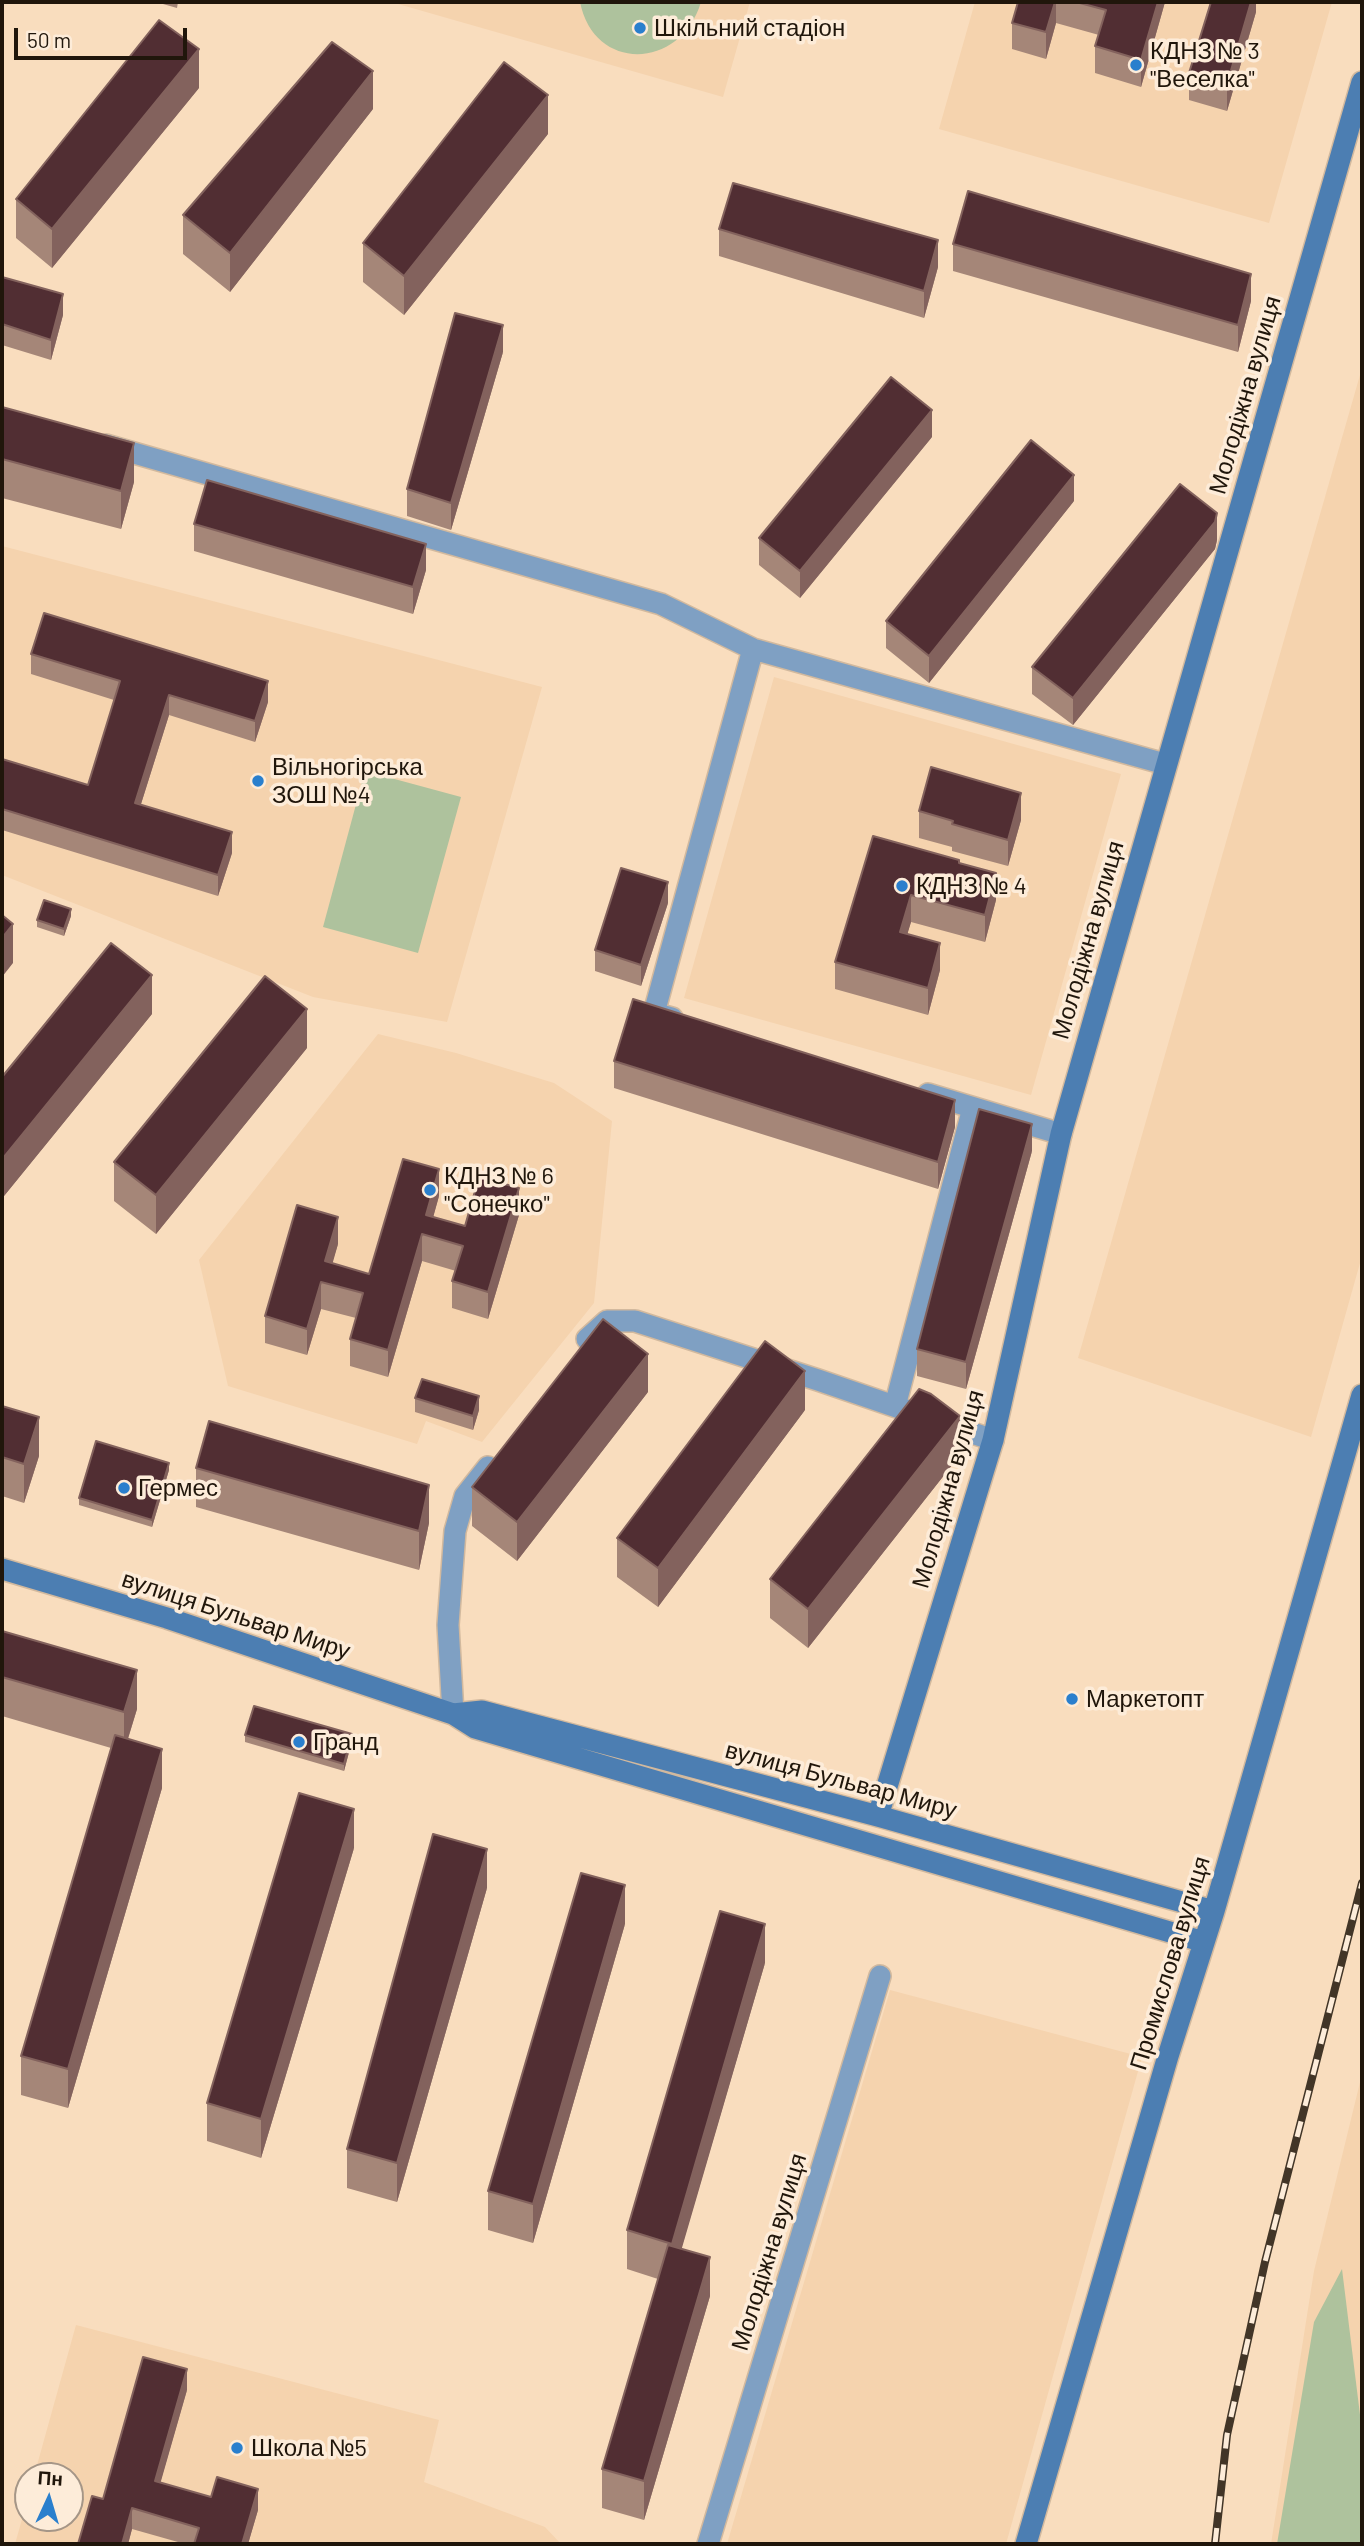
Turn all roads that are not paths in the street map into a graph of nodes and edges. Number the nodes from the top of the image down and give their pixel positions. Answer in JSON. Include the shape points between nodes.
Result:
{"nodes":[{"id":1,"x":1362,"y":82,"type":"edge"},
{"id":2,"x":90,"y":440,"type":"edge"},
{"id":3,"x":753,"y":649,"type":"junction"},
{"id":4,"x":1165,"y":764,"type":"junction"},
{"id":5,"x":694,"y":1025,"type":"edge"},
{"id":6,"x":906,"y":1088,"type":"edge"},
{"id":7,"x":973,"y":1108,"type":"junction"},
{"id":8,"x":1061,"y":1134,"type":"junction"},
{"id":9,"x":574,"y":1356,"type":"edge"},
{"id":10,"x":1362,"y":1395,"type":"edge"},
{"id":11,"x":895,"y":1406,"type":"junction"},
{"id":12,"x":993,"y":1440,"type":"junction"},
{"id":13,"x":499,"y":1453,"type":"edge"},
{"id":14,"x":2,"y":1569,"type":"edge"},
{"id":15,"x":453,"y":1714,"type":"junction"},
{"id":16,"x":878,"y":1816,"type":"junction"},
{"id":17,"x":1214,"y":1911,"type":"junction"},
{"id":18,"x":1204,"y":1942,"type":"junction"},
{"id":19,"x":880,"y":1976,"type":"dead end"},
{"id":20,"x":708,"y":2544,"type":"edge"},
{"id":21,"x":1026,"y":2544,"type":"edge"}],
"edges":[{"from":1,"to":4,"type":"street","name":"Молодіжна вулиця"},
{"from":2,"to":3,"type":"street","via":[[661,604]]},
{"from":3,"to":4,"type":"street"},
{"from":3,"to":5,"type":"street","via":[[654,1013]]},
{"from":4,"to":8,"type":"street","name":"Молодіжна вулиця"},
{"from":6,"to":7,"type":"street"},
{"from":7,"to":8,"type":"street"},
{"from":7,"to":11,"type":"street"},
{"from":8,"to":12,"type":"street","name":"Молодіжна вулиця"},
{"from":9,"to":11,"type":"street","via":[[607,1321],[635,1321]]},
{"from":10,"to":17,"type":"street","name":"Промислова вулиця"},
{"from":11,"to":12,"type":"street"},
{"from":12,"to":16,"type":"street","name":"Молодіжна вулиця"},
{"from":13,"to":15,"type":"street","via":[[466,1496],[455,1531],[448,1625]]},
{"from":14,"to":15,"type":"street","name":"вулиця Бульвар Миру","via":[[167,1618]]},
{"from":15,"to":16,"type":"street","name":"вулиця Бульвар Миру","via":[[482,1711]]},
{"from":15,"to":18,"type":"street","name":"вулиця Бульвар Миру","via":[[475,1728]]},
{"from":16,"to":17,"type":"street","name":"вулиця Бульвар Миру"},
{"from":17,"to":18,"type":"street","name":"Промислова вулиця"},
{"from":18,"to":21,"type":"street","name":"Промислова вулиця"},
{"from":19,"to":20,"type":"street","name":"Молодіжна вулиця"}]}
